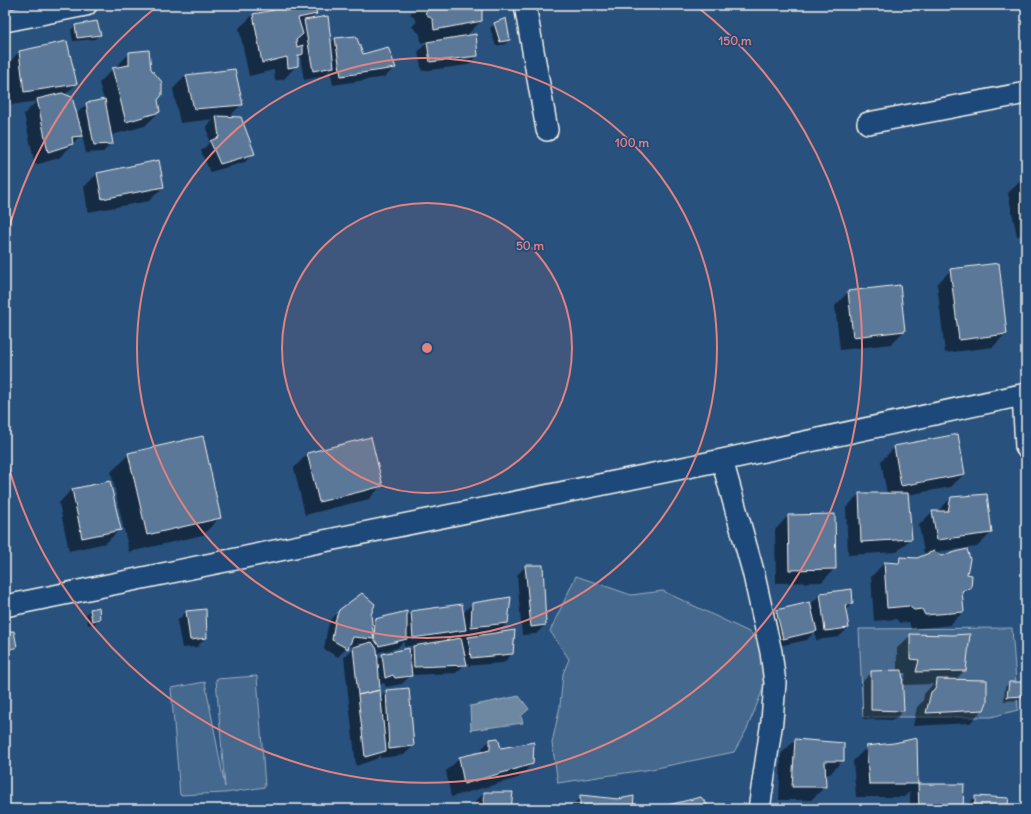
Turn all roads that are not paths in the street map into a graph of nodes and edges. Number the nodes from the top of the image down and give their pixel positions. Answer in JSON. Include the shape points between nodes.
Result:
{"nodes":[{"id":1,"x":86,"y":5,"type":"edge"},
{"id":2,"x":525,"y":5,"type":"edge"},
{"id":3,"x":5,"y":21,"type":"edge"},
{"id":4,"x":1026,"y":93,"type":"edge"},
{"id":5,"x":868,"y":123,"type":"dead end"},
{"id":6,"x":547,"y":130,"type":"dead end"},
{"id":7,"x":1025,"y":394,"type":"edge"},
{"id":8,"x":1026,"y":447,"type":"edge"},
{"id":9,"x":722,"y":460,"type":"junction"},
{"id":10,"x":5,"y":606,"type":"edge"},
{"id":11,"x":759,"y":809,"type":"edge"}],
"edges":[{"from":1,"to":3,"type":"street"},
{"from":2,"to":6,"type":"street"},
{"from":4,"to":5,"type":"street"},
{"from":7,"to":8,"type":"street"},
{"from":7,"to":9,"type":"street"},
{"from":9,"to":10,"type":"street"},
{"from":9,"to":11,"type":"street","via":[[753,570],[775,683]]}]}
